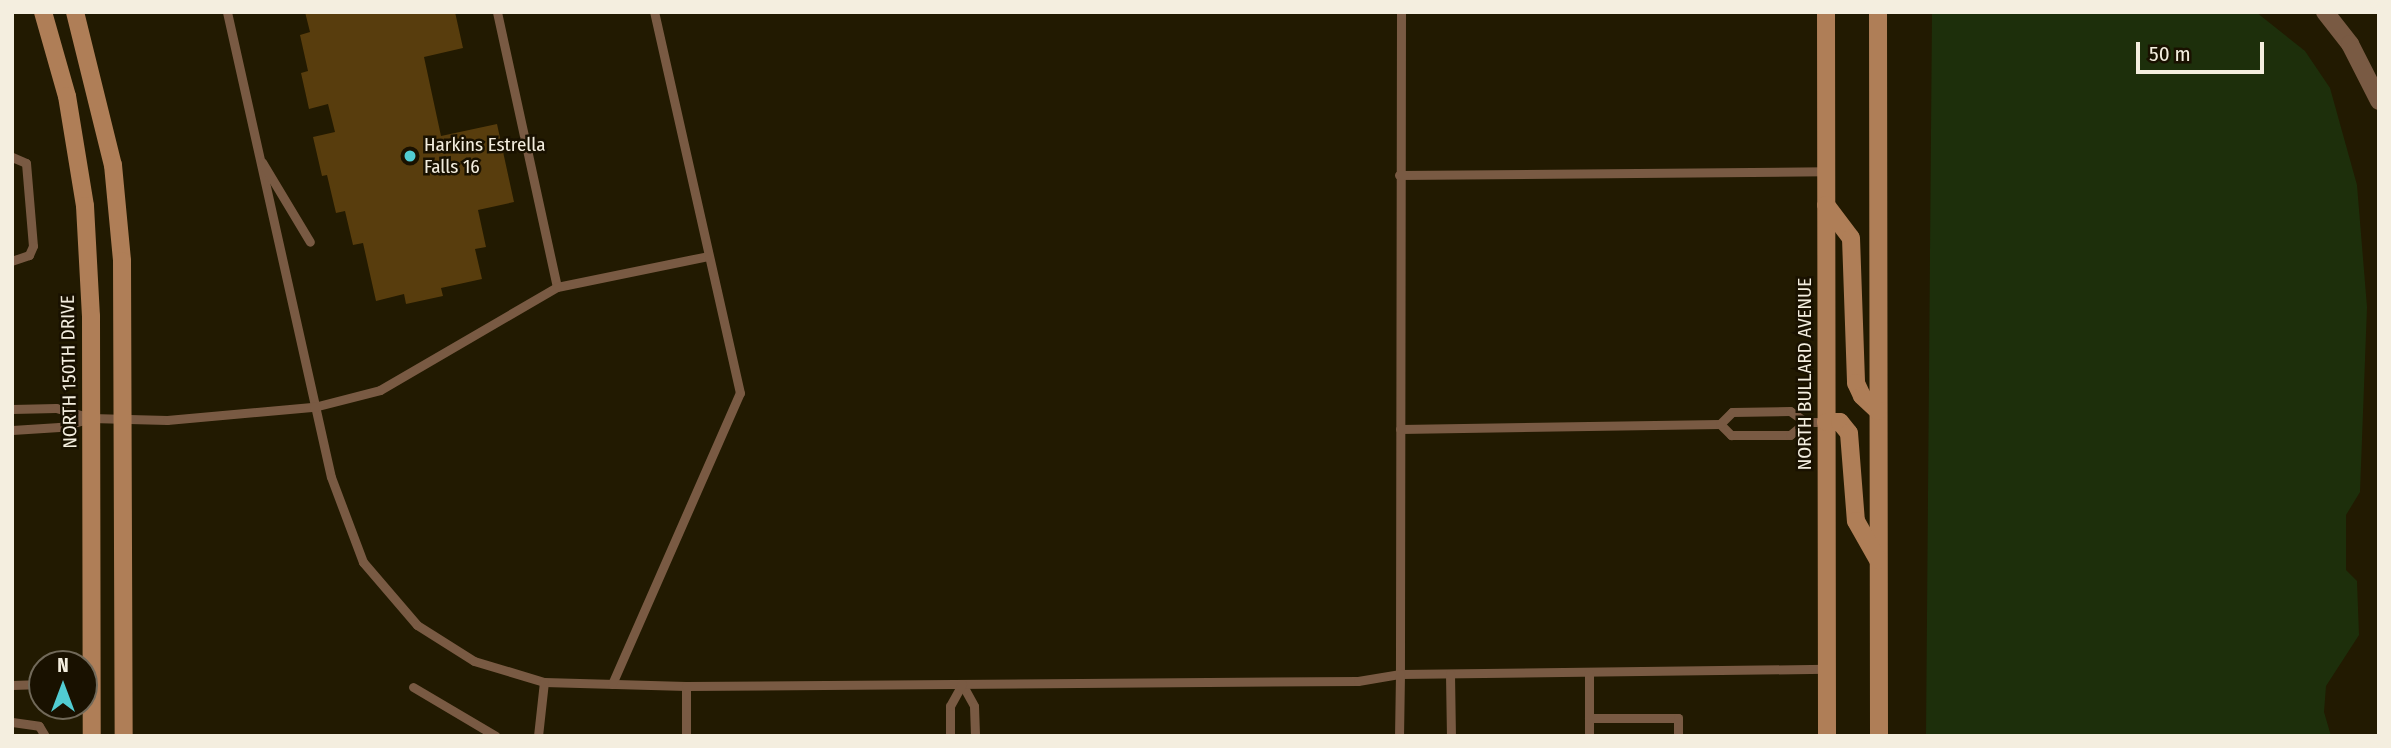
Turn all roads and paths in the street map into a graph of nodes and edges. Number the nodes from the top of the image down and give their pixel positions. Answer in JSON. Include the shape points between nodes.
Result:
{"nodes":[{"id":1,"x":43,"y":12,"type":"edge"},
{"id":2,"x":75,"y":12,"type":"edge"},
{"id":3,"x":227,"y":12,"type":"edge"},
{"id":4,"x":497,"y":12,"type":"edge"},
{"id":5,"x":654,"y":12,"type":"edge"},
{"id":6,"x":1401,"y":12,"type":"edge"},
{"id":7,"x":1826,"y":12,"type":"edge"},
{"id":8,"x":1878,"y":12,"type":"edge"},
{"id":9,"x":2325,"y":12,"type":"edge"},
{"id":10,"x":2379,"y":101,"type":"edge"},
{"id":11,"x":258,"y":155,"type":"junction"},
{"id":12,"x":12,"y":157,"type":"edge"},
{"id":13,"x":1826,"y":171,"type":"junction"},
{"id":14,"x":1399,"y":175,"type":"junction"},
{"id":15,"x":1826,"y":205,"type":"junction"},
{"id":16,"x":310,"y":242,"type":"dead end"},
{"id":17,"x":708,"y":256,"type":"junction"},
{"id":18,"x":12,"y":261,"type":"edge"},
{"id":19,"x":557,"y":287,"type":"junction"},
{"id":20,"x":314,"y":407,"type":"junction"},
{"id":21,"x":12,"y":409,"type":"edge"},
{"id":22,"x":1878,"y":411,"type":"junction"},
{"id":23,"x":91,"y":418,"type":"junction"},
{"id":24,"x":123,"y":418,"type":"junction"},
{"id":25,"x":1806,"y":422,"type":"junction"},
{"id":26,"x":1826,"y":422,"type":"junction"},
{"id":27,"x":1720,"y":424,"type":"junction"},
{"id":28,"x":1400,"y":429,"type":"junction"},
{"id":29,"x":12,"y":430,"type":"edge"},
{"id":30,"x":1879,"y":561,"type":"junction"},
{"id":31,"x":88,"y":650,"type":"edge"},
{"id":32,"x":1827,"y":669,"type":"junction"},
{"id":33,"x":1589,"y":673,"type":"junction"},
{"id":34,"x":1400,"y":674,"type":"junction"},
{"id":35,"x":1450,"y":674,"type":"junction"},
{"id":36,"x":544,"y":682,"type":"junction"},
{"id":37,"x":612,"y":684,"type":"junction"},
{"id":38,"x":962,"y":684,"type":"junction"},
{"id":39,"x":686,"y":686,"type":"junction"},
{"id":40,"x":413,"y":687,"type":"dead end"},
{"id":41,"x":1589,"y":718,"type":"junction"},
{"id":42,"x":12,"y":722,"type":"edge"},
{"id":43,"x":45,"y":736,"type":"edge"},
{"id":44,"x":124,"y":736,"type":"edge"},
{"id":45,"x":496,"y":736,"type":"edge"},
{"id":46,"x":538,"y":736,"type":"edge"},
{"id":47,"x":686,"y":736,"type":"edge"},
{"id":48,"x":950,"y":736,"type":"edge"},
{"id":49,"x":975,"y":736,"type":"edge"},
{"id":50,"x":1399,"y":736,"type":"edge"},
{"id":51,"x":1451,"y":736,"type":"edge"},
{"id":52,"x":1589,"y":736,"type":"edge"},
{"id":53,"x":1678,"y":736,"type":"edge"},
{"id":54,"x":1827,"y":736,"type":"edge"},
{"id":55,"x":1879,"y":736,"type":"edge"}],
"edges":[{"from":1,"to":23,"type":"main road","name":"NORTH 150TH DRIVE","via":[[67,96],[85,206]]},
{"from":2,"to":24,"type":"main road","via":[[117,198]]},
{"from":3,"to":11,"type":"lane"},
{"from":4,"to":19,"type":"lane"},
{"from":5,"to":17,"type":"lane"},
{"from":6,"to":14,"type":"lane"},
{"from":7,"to":13,"type":"main road","name":"NORTH BULLARD AVENUE"},
{"from":8,"to":22,"type":"main road"},
{"from":9,"to":10,"type":"street","via":[[2350,44]]},
{"from":11,"to":16,"type":"lane"},
{"from":11,"to":20,"type":"lane"},
{"from":12,"to":18,"type":"lane","via":[[26,163],[33,246],[29,255]]},
{"from":13,"to":14,"type":"lane"},
{"from":13,"to":15,"type":"main road","name":"NORTH BULLARD AVENUE"},
{"from":14,"to":28,"type":"lane"},
{"from":15,"to":22,"type":"main road","via":[[1851,238],[1856,383]]},
{"from":15,"to":26,"type":"main road","name":"NORTH BULLARD AVENUE"},
{"from":17,"to":19,"type":"lane"},
{"from":17,"to":37,"type":"lane","via":[[740,393]]},
{"from":19,"to":20,"type":"lane","via":[[380,390]]},
{"from":20,"to":24,"type":"lane","via":[[167,420]]},
{"from":20,"to":36,"type":"lane","via":[[345,524],[363,562],[386,593],[442,645],[509,674]]},
{"from":21,"to":23,"type":"lane","via":[[56,408]]},
{"from":22,"to":30,"type":"main road"},
{"from":23,"to":24,"type":"lane"},
{"from":23,"to":29,"type":"lane","via":[[59,427]]},
{"from":23,"to":31,"type":"main road","name":"NORTH 150TH DRIVE"},
{"from":24,"to":44,"type":"main road"},
{"from":25,"to":26,"type":"lane"},
{"from":25,"to":27,"type":"lane","via":[[1790,411],[1732,412]]},
{"from":25,"to":27,"type":"lane","via":[[1790,435],[1731,435]]},
{"from":26,"to":30,"type":"main road","via":[[1840,422],[1849,433],[1856,521]]},
{"from":26,"to":32,"type":"main road","name":"NORTH BULLARD AVENUE"},
{"from":27,"to":28,"type":"lane"},
{"from":28,"to":34,"type":"lane"},
{"from":30,"to":55,"type":"main road"},
{"from":32,"to":33,"type":"lane"},
{"from":32,"to":54,"type":"main road","name":"NORTH BULLARD AVENUE"},
{"from":33,"to":35,"type":"lane"},
{"from":33,"to":41,"type":"lane"},
{"from":34,"to":35,"type":"lane"},
{"from":34,"to":38,"type":"lane","via":[[1357,681]]},
{"from":34,"to":50,"type":"lane"},
{"from":35,"to":51,"type":"lane"},
{"from":36,"to":37,"type":"lane"},
{"from":36,"to":46,"type":"lane"},
{"from":37,"to":39,"type":"lane"},
{"from":38,"to":39,"type":"lane"},
{"from":38,"to":48,"type":"lane","via":[[950,706]]},
{"from":38,"to":49,"type":"lane","via":[[974,706]]},
{"from":39,"to":47,"type":"lane"},
{"from":40,"to":45,"type":"lane"},
{"from":41,"to":52,"type":"lane"},
{"from":41,"to":53,"type":"lane","via":[[1678,718]]},
{"from":42,"to":43,"type":"lane","via":[[39,726]]}]}
